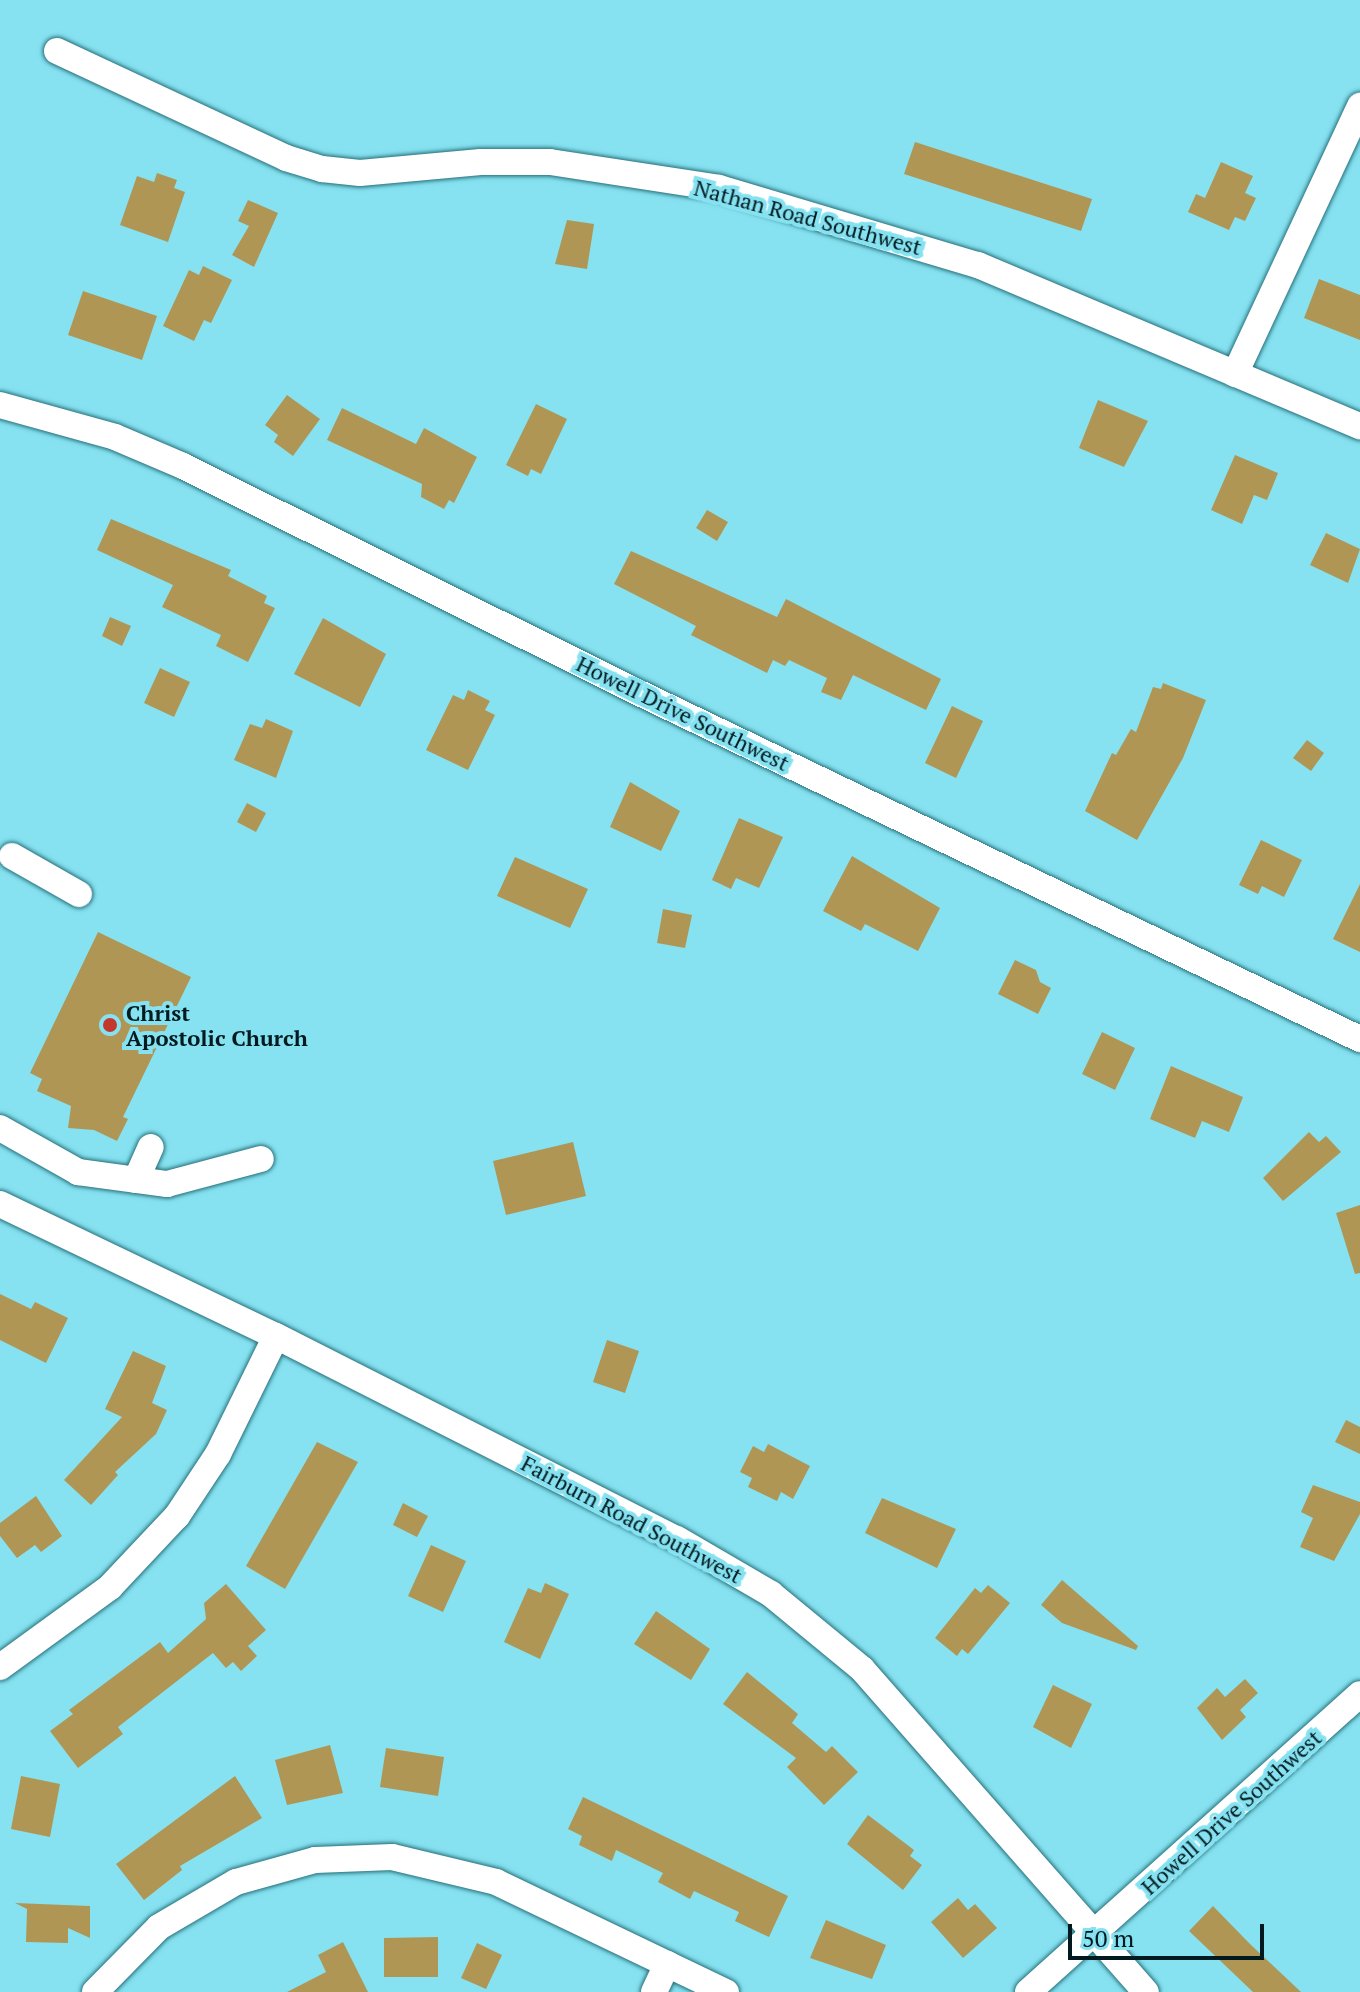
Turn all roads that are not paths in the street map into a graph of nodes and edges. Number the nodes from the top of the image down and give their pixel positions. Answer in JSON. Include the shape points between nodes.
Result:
{"nodes":[{"id":1,"x":57,"y":51,"type":"dead end"},
{"id":2,"x":1360,"y":106,"type":"edge"},
{"id":3,"x":1235,"y":374,"type":"junction"},
{"id":4,"x":0,"y":405,"type":"edge"},
{"id":5,"x":1360,"y":426,"type":"edge"},
{"id":6,"x":12,"y":856,"type":"dead end"},
{"id":7,"x":79,"y":894,"type":"dead end"},
{"id":8,"x":1360,"y":1039,"type":"edge"},
{"id":9,"x":0,"y":1128,"type":"edge"},
{"id":10,"x":151,"y":1147,"type":"dead end"},
{"id":11,"x":261,"y":1159,"type":"dead end"},
{"id":12,"x":136,"y":1180,"type":"junction"},
{"id":13,"x":0,"y":1204,"type":"edge"},
{"id":14,"x":276,"y":1336,"type":"junction"},
{"id":15,"x":0,"y":1667,"type":"edge"},
{"id":16,"x":1360,"y":1694,"type":"edge"},
{"id":17,"x":1096,"y":1934,"type":"junction"},
{"id":18,"x":667,"y":1964,"type":"junction"},
{"id":19,"x":95,"y":1992,"type":"edge"},
{"id":20,"x":654,"y":1992,"type":"edge"},
{"id":21,"x":726,"y":1992,"type":"edge"},
{"id":22,"x":1028,"y":1992,"type":"edge"},
{"id":23,"x":1146,"y":1992,"type":"edge"}],
"edges":[{"from":1,"to":3,"type":"street","name":"Nathan Road Southwest","via":[[286,158],[322,169],[360,173],[550,162],[719,188],[978,265]]},
{"from":2,"to":3,"type":"street"},
{"from":3,"to":5,"type":"street","name":"Nathan Road Southwest"},
{"from":4,"to":8,"type":"street","name":"Howell Drive Southwest","via":[[115,437],[183,466],[631,689]]},
{"from":6,"to":7,"type":"street"},
{"from":9,"to":12,"type":"street","via":[[78,1172]]},
{"from":10,"to":12,"type":"street"},
{"from":11,"to":12,"type":"street","via":[[167,1184]]},
{"from":13,"to":14,"type":"street","name":"Fairburn Road Southwest"},
{"from":14,"to":15,"type":"street","via":[[218,1454],[177,1516],[110,1587]]},
{"from":14,"to":17,"type":"street","name":"Fairburn Road Southwest","via":[[677,1539],[771,1594],[862,1669]]},
{"from":16,"to":17,"type":"street","name":"Howell Drive Southwest"},
{"from":17,"to":22,"type":"street","name":"Howell Drive Southwest"},
{"from":17,"to":23,"type":"street","name":"Fairburn Road Southwest"},
{"from":18,"to":19,"type":"street","via":[[462,1870],[392,1857],[315,1860],[236,1882],[159,1927]]},
{"from":18,"to":20,"type":"street"},
{"from":18,"to":21,"type":"street"}]}
